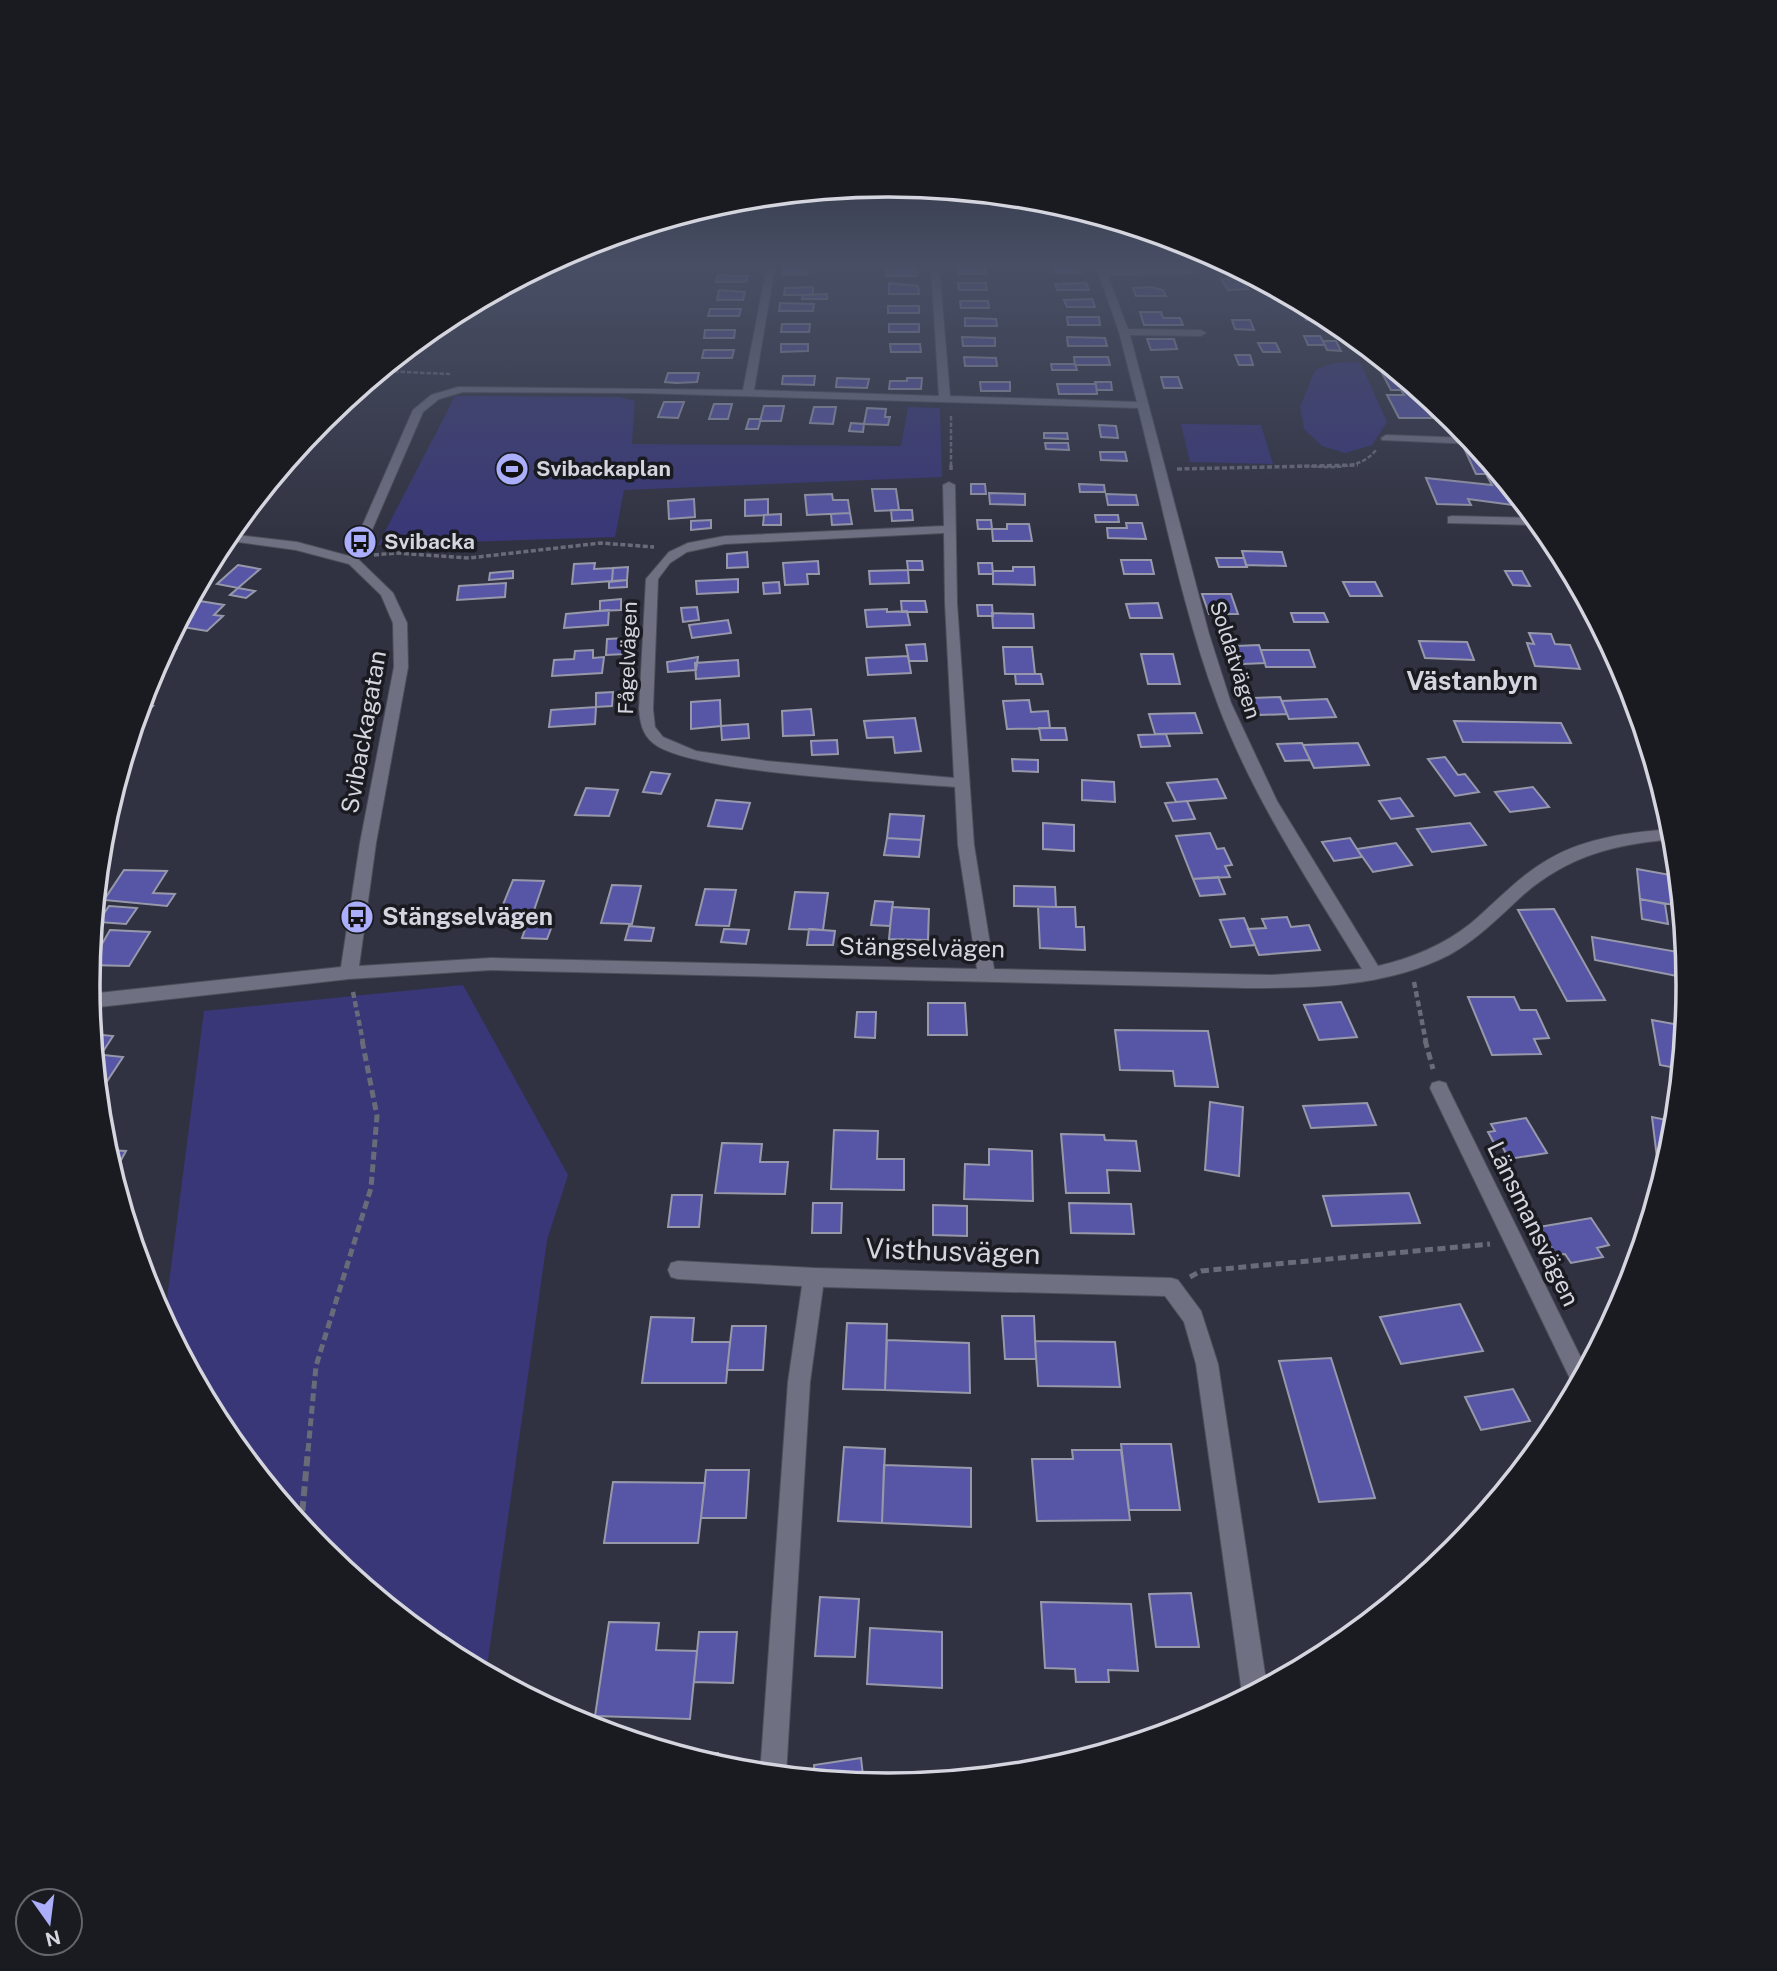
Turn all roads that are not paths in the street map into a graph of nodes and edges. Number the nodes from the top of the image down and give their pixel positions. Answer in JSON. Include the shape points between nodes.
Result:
{"nodes":[{"id":1,"x":754,"y":358,"type":"edge"},
{"id":2,"x":944,"y":358,"type":"edge"},
{"id":3,"x":1130,"y":358,"type":"edge"},
{"id":4,"x":748,"y":393,"type":"junction"},
{"id":5,"x":948,"y":400,"type":"junction"},
{"id":6,"x":1142,"y":405,"type":"junction"},
{"id":7,"x":1386,"y":438,"type":"road end"},
{"id":8,"x":1458,"y":440,"type":"edge"},
{"id":9,"x":949,"y":485,"type":"road end"},
{"id":10,"x":1452,"y":520,"type":"dead end"},
{"id":11,"x":1526,"y":522,"type":"edge"},
{"id":12,"x":951,"y":529,"type":"junction"},
{"id":13,"x":239,"y":539,"type":"edge"},
{"id":14,"x":353,"y":561,"type":"junction"},
{"id":15,"x":962,"y":783,"type":"junction"},
{"id":16,"x":1663,"y":836,"type":"edge"},
{"id":17,"x":349,"y":973,"type":"junction"},
{"id":18,"x":1374,"y":973,"type":"junction"},
{"id":19,"x":986,"y":974,"type":"junction"},
{"id":20,"x":100,"y":1000,"type":"edge"},
{"id":21,"x":1438,"y":1088,"type":"dead end"},
{"id":22,"x":678,"y":1270,"type":"dead end"},
{"id":23,"x":814,"y":1277,"type":"junction"},
{"id":24,"x":1576,"y":1372,"type":"edge"},
{"id":25,"x":1254,"y":1684,"type":"edge"},
{"id":26,"x":774,"y":1766,"type":"edge"}],
"edges":[{"from":1,"to":4,"type":"street"},
{"from":2,"to":5,"type":"street"},
{"from":3,"to":6,"type":"street","name":"Soldatvägen"},
{"from":4,"to":5,"type":"street"},
{"from":4,"to":14,"type":"street","via":[[478,389],[435,397],[418,410]]},
{"from":5,"to":6,"type":"street"},
{"from":6,"to":18,"type":"street","name":"Soldatvägen","via":[[1224,703],[1269,801]]},
{"from":7,"to":8,"type":"street"},
{"from":9,"to":12,"type":"street"},
{"from":10,"to":11,"type":"street"},
{"from":12,"to":15,"type":"street","via":[[950,603]]},
{"from":12,"to":15,"type":"street","name":"Fågelvägen","via":[[725,540],[674,552],[652,579],[646,709],[648,727],[658,740],[693,755]]},
{"from":13,"to":14,"type":"street","name":"Svibackagatan","via":[[298,546]]},
{"from":14,"to":17,"type":"street","name":"Svibackagatan","via":[[396,607],[402,643]]},
{"from":15,"to":19,"type":"street","via":[[966,845]]},
{"from":16,"to":18,"type":"street","name":"Stängselvägen","via":[[1614,842],[1560,859],[1450,947],[1412,964]]},
{"from":17,"to":19,"type":"street","name":"Stängselvägen","via":[[491,964]]},
{"from":17,"to":20,"type":"street","name":"Stängselvägen"},
{"from":18,"to":19,"type":"street","name":"Stängselvägen","via":[[1295,982]]},
{"from":21,"to":24,"type":"street","name":"Länsmansvägen"},
{"from":22,"to":23,"type":"street","name":"Visthusvägen"},
{"from":23,"to":25,"type":"street","name":"Visthusvägen","via":[[1171,1287],[1193,1318],[1207,1364]]},
{"from":23,"to":26,"type":"street","via":[[799,1382]]}]}
